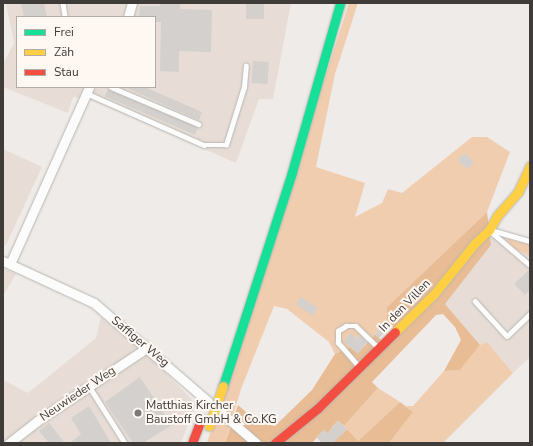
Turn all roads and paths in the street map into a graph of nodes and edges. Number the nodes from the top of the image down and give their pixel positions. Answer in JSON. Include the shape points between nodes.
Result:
{"nodes":[{"id":1,"x":63,"y":3,"type":"edge"},
{"id":2,"x":132,"y":3,"type":"edge"},
{"id":3,"x":340,"y":3,"type":"edge"},
{"id":4,"x":65,"y":16,"type":"edge"},
{"id":5,"x":128,"y":16,"type":"edge"},
{"id":6,"x":319,"y":40,"type":"dead end"},
{"id":7,"x":246,"y":66,"type":"dead end"},
{"id":8,"x":113,"y":88,"type":"edge"},
{"id":9,"x":88,"y":90,"type":"edge"},
{"id":10,"x":198,"y":124,"type":"dead end"},
{"id":11,"x":530,"y":166,"type":"edge"},
{"id":12,"x":489,"y":230,"type":"junction"},
{"id":13,"x":530,"y":241,"type":"edge"},
{"id":14,"x":6,"y":263,"type":"edge"},
{"id":15,"x":530,"y":265,"type":"edge"},
{"id":16,"x":475,"y":302,"type":"dead end"},
{"id":17,"x":530,"y":314,"type":"edge"},
{"id":18,"x":148,"y":347,"type":"junction"},
{"id":19,"x":380,"y":350,"type":"junction"},
{"id":20,"x":219,"y":365,"type":"dead end"},
{"id":21,"x":361,"y":368,"type":"junction"},
{"id":22,"x":89,"y":386,"type":"junction"},
{"id":23,"x":210,"y":393,"type":"dead end"},
{"id":24,"x":205,"y":437,"type":"dead end"},
{"id":25,"x":9,"y":443,"type":"edge"},
{"id":26,"x":125,"y":443,"type":"edge"},
{"id":27,"x":192,"y":443,"type":"edge"},
{"id":28,"x":256,"y":443,"type":"edge"},
{"id":29,"x":274,"y":443,"type":"edge"}],
"edges":[{"from":1,"to":4,"type":"lane"},
{"from":2,"to":5,"type":"street"},
{"from":3,"to":24,"type":"main road","bridge":true,"via":[[292,172]]},
{"from":6,"to":20,"type":"main road","via":[[283,167]]},
{"from":7,"to":9,"type":"lane","via":[[244,87],[226,145],[204,145]]},
{"from":8,"to":10,"type":"lane"},
{"from":9,"to":14,"type":"street"},
{"from":11,"to":12,"type":"main road","name":"In den Villen","via":[[518,192],[497,216]]},
{"from":12,"to":13,"type":"lane"},
{"from":12,"to":15,"type":"lane"},
{"from":12,"to":19,"type":"main road","name":"In den Villen","via":[[475,243],[434,294]]},
{"from":14,"to":18,"type":"street","name":"Saffiger Weg","via":[[94,303]]},
{"from":16,"to":17,"type":"lane","via":[[507,336]]},
{"from":18,"to":22,"type":"street","name":"Neuwieder Weg"},
{"from":18,"to":28,"type":"street","name":"Saffiger Weg"},
{"from":19,"to":21,"type":"main road","name":"In den Villen"},
{"from":19,"to":21,"type":"lane","via":[[356,326],[346,326],[338,331],[338,343]]},
{"from":21,"to":29,"type":"main road","name":"In den Villen","via":[[318,408]]},
{"from":22,"to":25,"type":"street","name":"Neuwieder Weg"},
{"from":22,"to":26,"type":"lane"},
{"from":23,"to":27,"type":"main road"}]}
